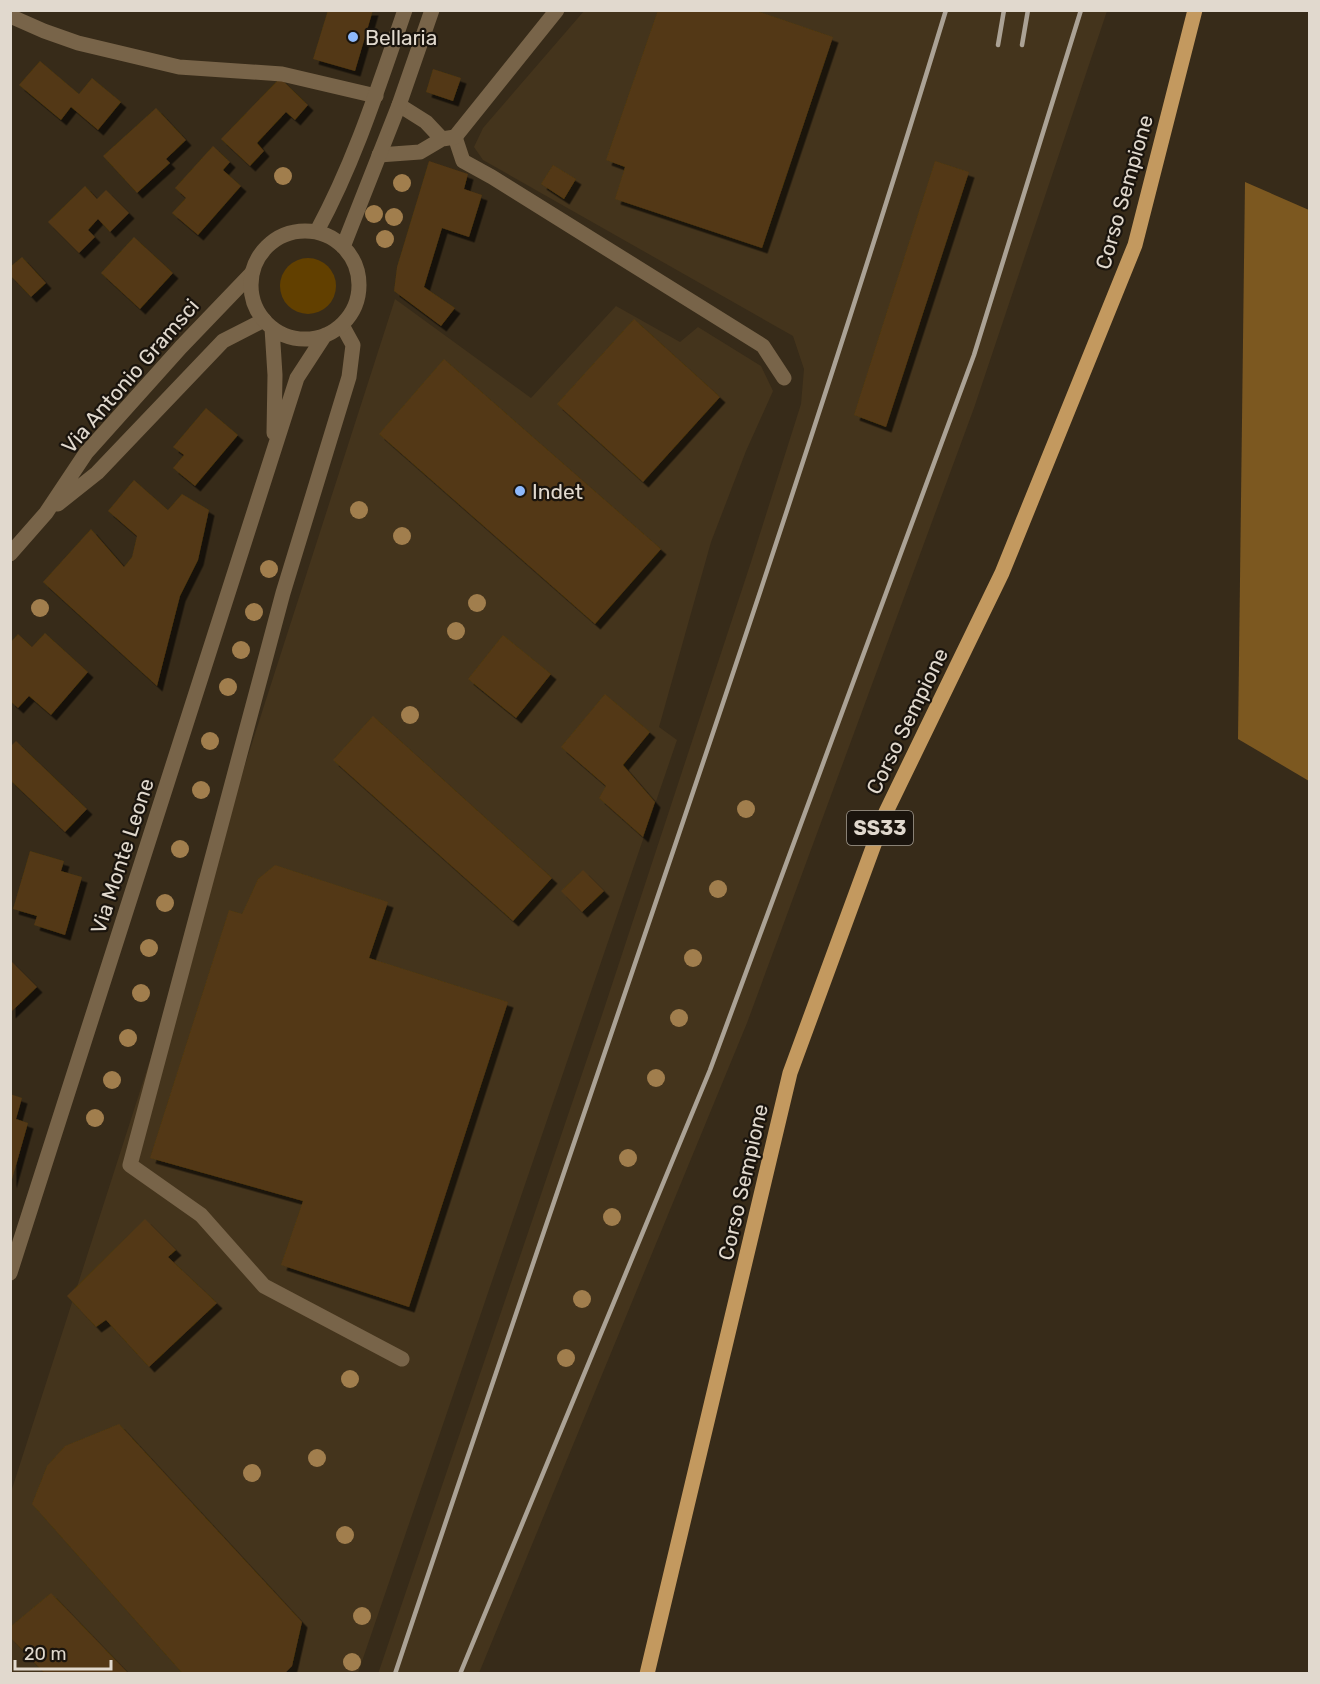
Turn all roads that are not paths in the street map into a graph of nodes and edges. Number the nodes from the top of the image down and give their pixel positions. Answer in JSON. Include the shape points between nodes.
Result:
{"nodes":[{"id":1,"x":405,"y":10,"type":"edge"},
{"id":2,"x":432,"y":10,"type":"edge"},
{"id":3,"x":557,"y":10,"type":"edge"},
{"id":4,"x":1195,"y":10,"type":"edge"},
{"id":5,"x":10,"y":16,"type":"edge"},
{"id":6,"x":376,"y":96,"type":"junction"},
{"id":7,"x":399,"y":105,"type":"junction"},
{"id":8,"x":449,"y":138,"type":"junction"},
{"id":9,"x":379,"y":155,"type":"junction"},
{"id":10,"x":317,"y":231,"type":"junction"},
{"id":11,"x":343,"y":247,"type":"junction"},
{"id":12,"x":252,"y":273,"type":"junction"},
{"id":13,"x":268,"y":324,"type":"junction"},
{"id":14,"x":342,"y":325,"type":"junction"},
{"id":15,"x":325,"y":335,"type":"junction"},
{"id":16,"x":784,"y":378,"type":"dead end"},
{"id":17,"x":273,"y":451,"type":"junction"},
{"id":18,"x":46,"y":513,"type":"junction"},
{"id":19,"x":10,"y":554,"type":"edge"},
{"id":20,"x":10,"y":1273,"type":"edge"},
{"id":21,"x":402,"y":1359,"type":"dead end"},
{"id":22,"x":647,"y":1674,"type":"edge"}],
"edges":[{"from":1,"to":6,"type":"street"},
{"from":2,"to":7,"type":"street"},
{"from":3,"to":8,"type":"street"},
{"from":4,"to":22,"type":"main road","name":"Corso Sempione","number":"SS33","via":[[1135,245],[1002,573],[886,812],[790,1073]]},
{"from":5,"to":6,"type":"street","via":[[78,43],[179,67],[282,74]]},
{"from":6,"to":10,"type":"street"},
{"from":7,"to":8,"type":"street"},
{"from":7,"to":9,"type":"street"},
{"from":8,"to":9,"type":"street","via":[[420,152]]},
{"from":8,"to":16,"type":"street","via":[[463,161],[763,346]]},
{"from":9,"to":11,"type":"street"},
{"from":10,"to":11,"type":"street"},
{"from":10,"to":12,"type":"street","via":[[280,236],[260,254]]},
{"from":11,"to":14,"type":"street","via":[[359,278],[353,311]]},
{"from":12,"to":13,"type":"street","via":[[254,305]]},
{"from":12,"to":18,"type":"street","name":"Via Antonio Gramsci","via":[[86,453]]},
{"from":13,"to":15,"type":"street","via":[[286,336],[305,339]]},
{"from":13,"to":17,"type":"street","name":"Via Monte Leone","via":[[275,375]]},
{"from":13,"to":18,"type":"street","name":"Via Antonio Gramsci","via":[[223,341],[97,473]]},
{"from":14,"to":15,"type":"street"},
{"from":14,"to":21,"type":"street","via":[[353,345],[349,377],[283,593],[130,1165],[201,1215],[264,1286]]},
{"from":15,"to":17,"type":"street","name":"Via Monte Leone","via":[[297,378]]},
{"from":17,"to":20,"type":"street","name":"Via Monte Leone"},
{"from":18,"to":19,"type":"street","name":"Via Antonio Gramsci"}]}
